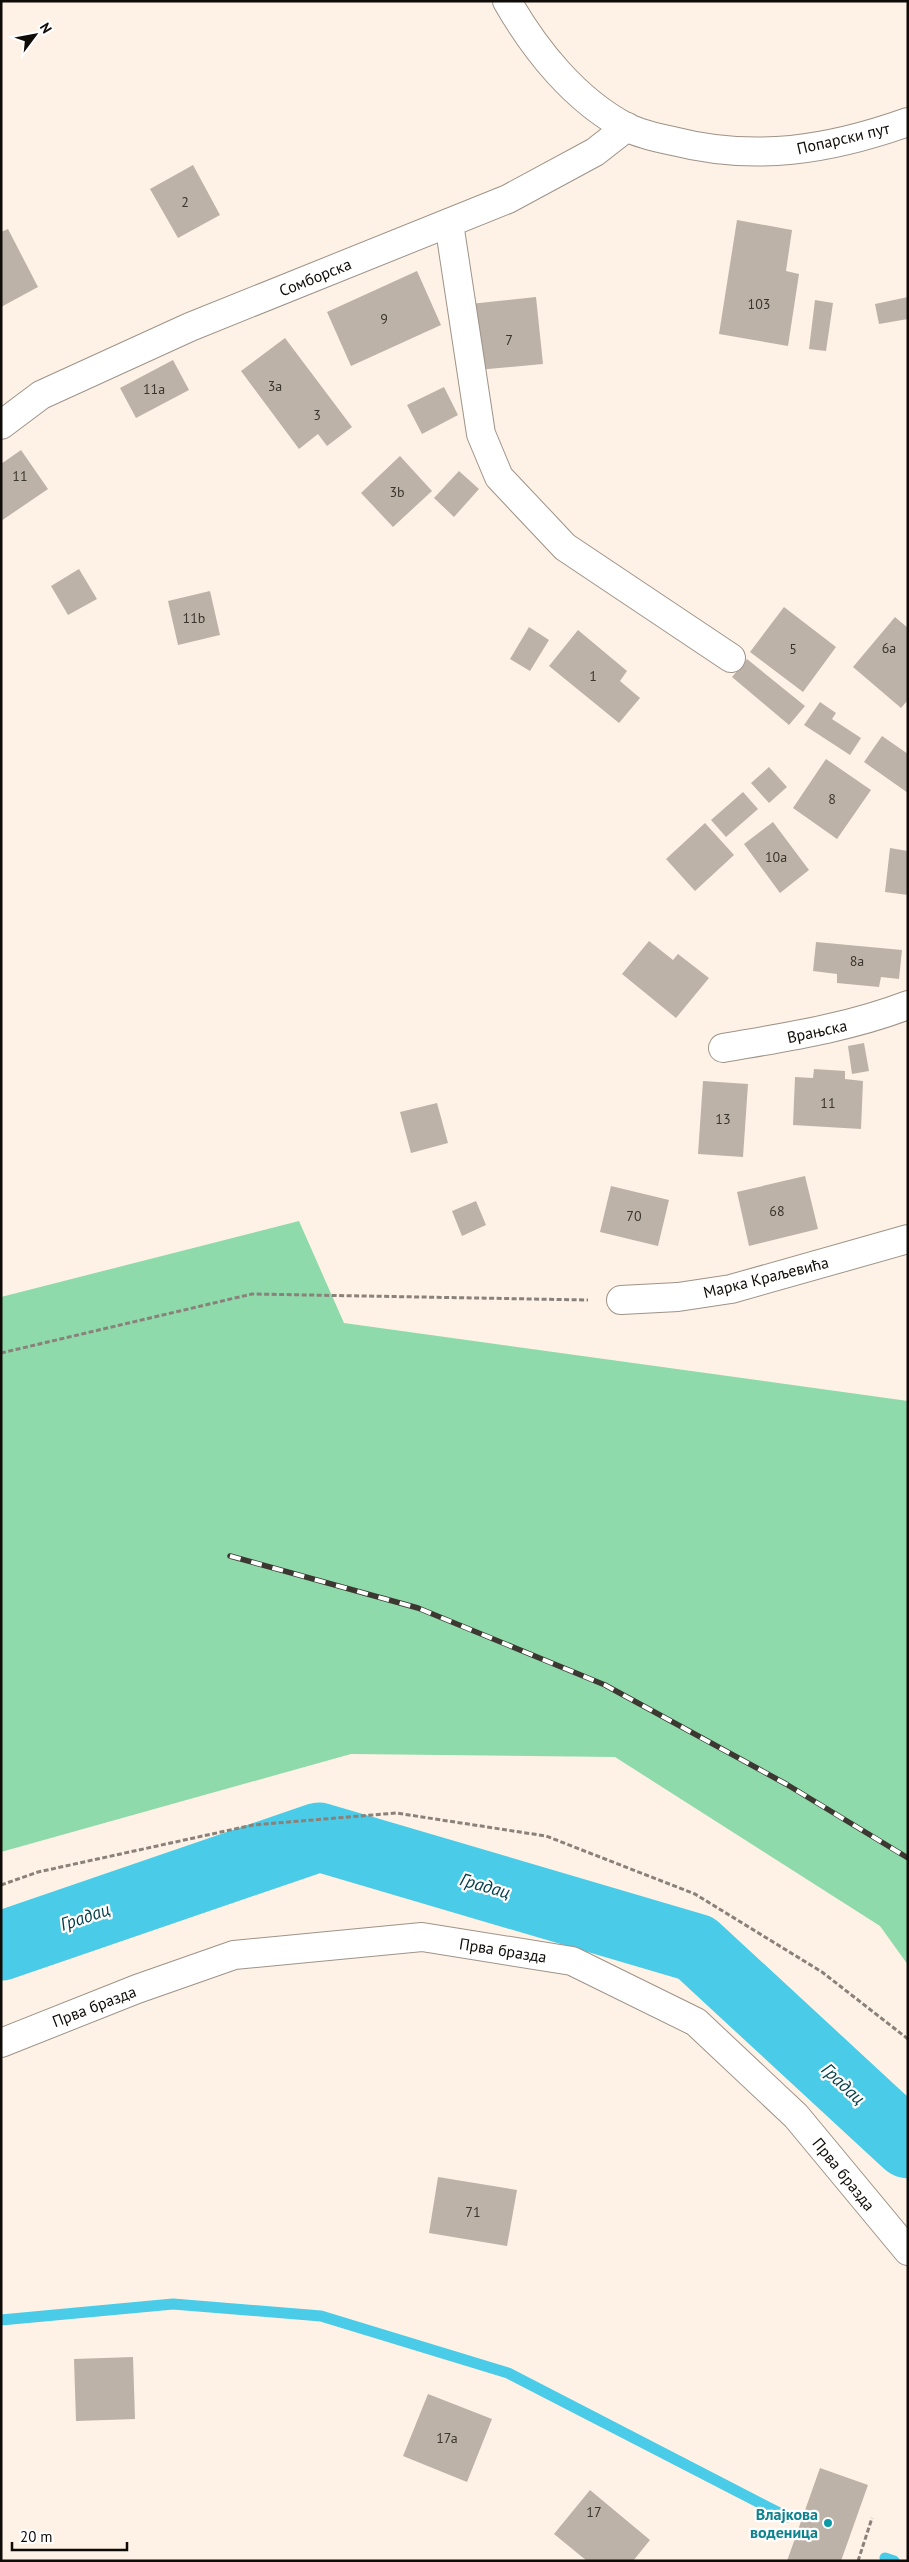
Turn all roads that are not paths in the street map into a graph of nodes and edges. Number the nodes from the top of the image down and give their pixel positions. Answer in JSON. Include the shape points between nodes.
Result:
{"nodes":[{"id":1,"x":507,"y":1,"type":"edge"},
{"id":2,"x":908,"y":122,"type":"edge"},
{"id":3,"x":627,"y":127,"type":"junction"},
{"id":4,"x":449,"y":224,"type":"junction"},
{"id":5,"x":1,"y":425,"type":"edge"},
{"id":6,"x":731,"y":658,"type":"dead end"},
{"id":7,"x":908,"y":1005,"type":"edge"},
{"id":8,"x":723,"y":1048,"type":"dead end"},
{"id":9,"x":908,"y":1239,"type":"edge"},
{"id":10,"x":621,"y":1300,"type":"road end"},
{"id":11,"x":1,"y":2043,"type":"edge"},
{"id":12,"x":908,"y":2251,"type":"edge"}],
"edges":[{"from":1,"to":3,"type":"street","name":"Попарски пут","via":[[545,58],[600,111]]},
{"from":2,"to":3,"type":"street","name":"Попарски пут","via":[[830,144],[756,153],[688,145]]},
{"from":3,"to":4,"type":"street","name":"Сомборска","via":[[594,152],[556,174]]},
{"from":4,"to":5,"type":"street","name":"Сомборска","via":[[190,328],[42,396]]},
{"from":4,"to":6,"type":"street","via":[[481,434],[499,477],[565,547]]},
{"from":7,"to":8,"type":"street","name":"Врањска","via":[[822,1031]]},
{"from":9,"to":10,"type":"street","name":"Марка Краљевића","via":[[731,1289],[678,1297]]},
{"from":11,"to":12,"type":"street","name":"Прва бразда","via":[[234,1955],[422,1937],[572,1961],[696,2022],[796,2116]]}]}
